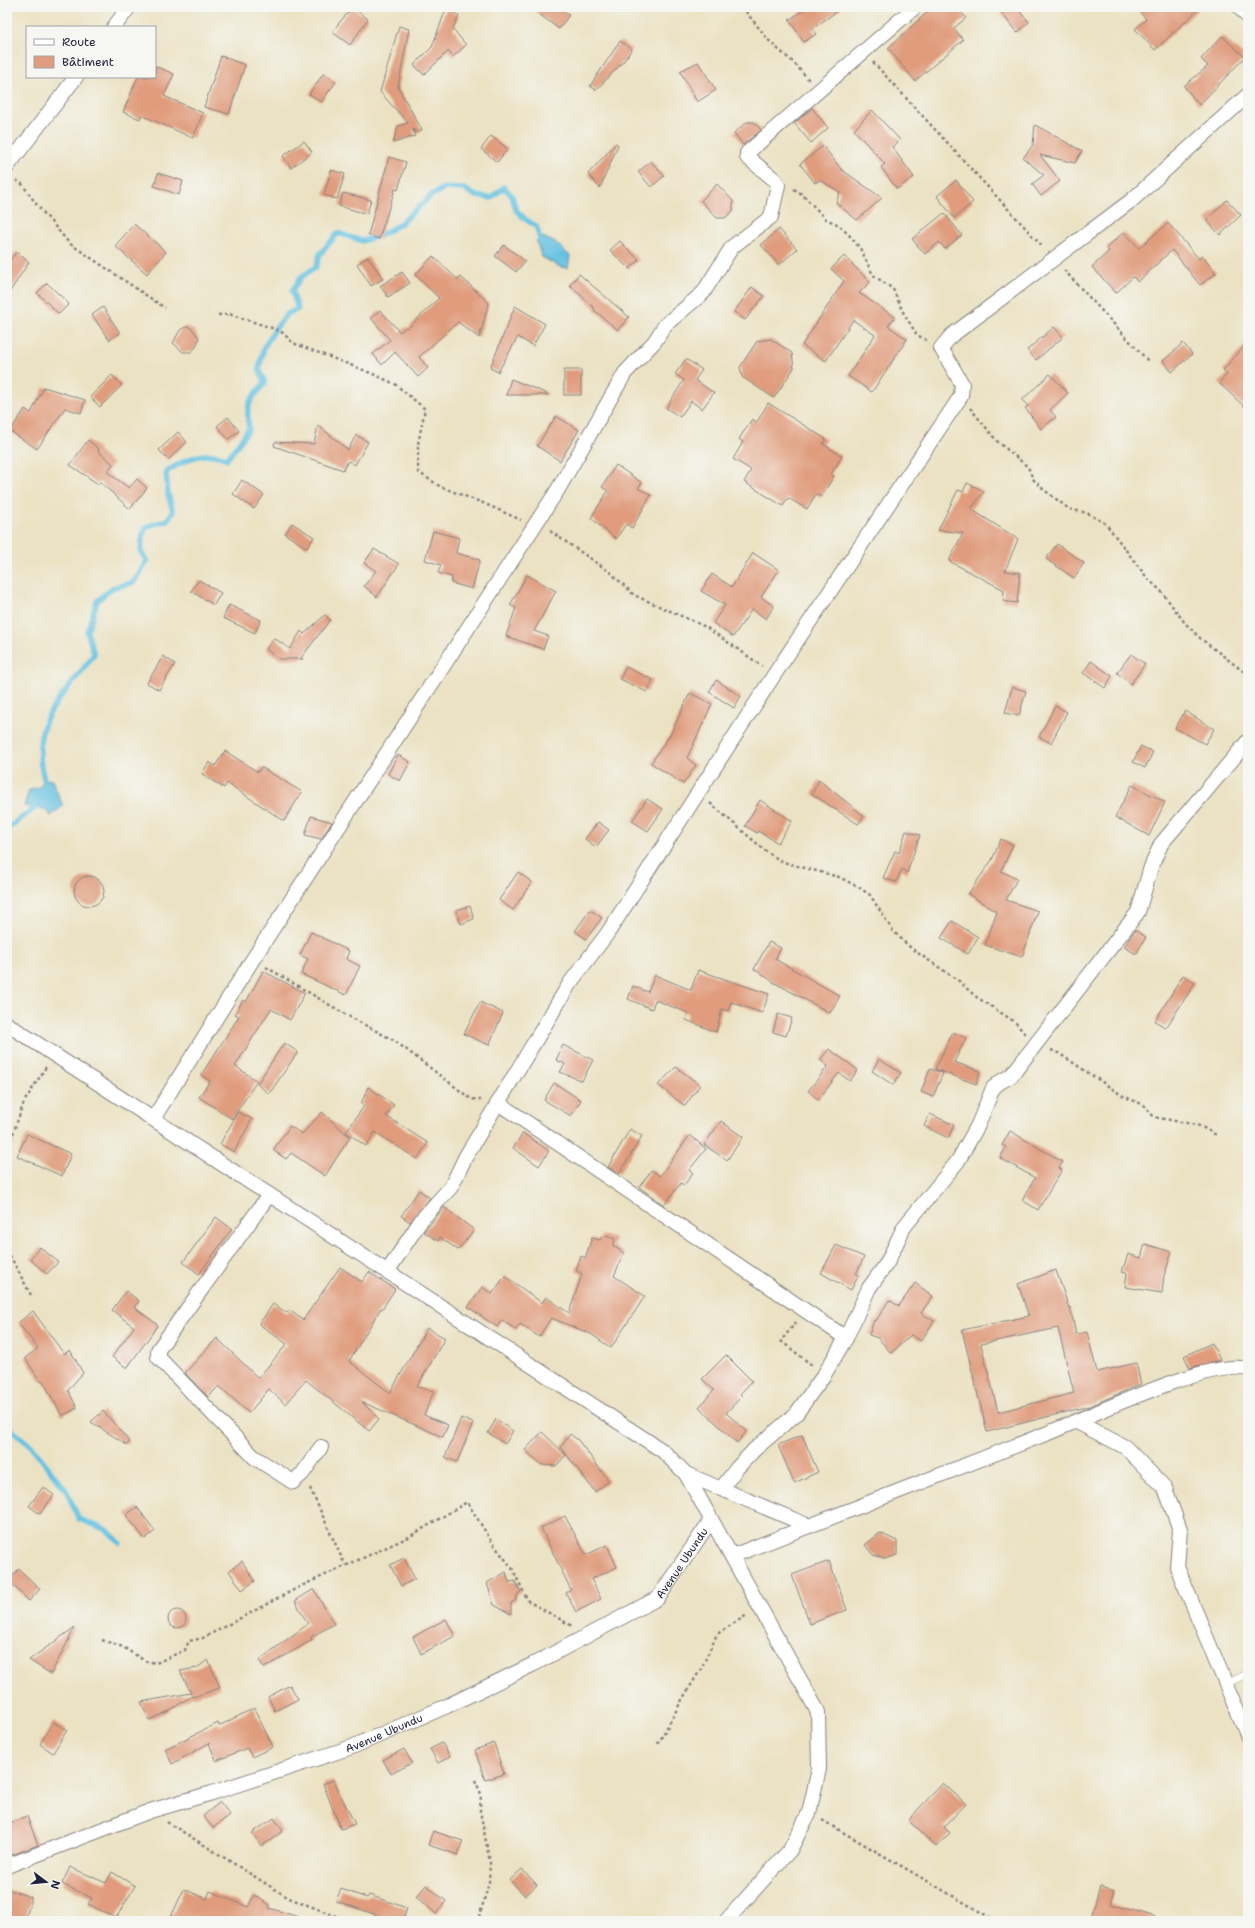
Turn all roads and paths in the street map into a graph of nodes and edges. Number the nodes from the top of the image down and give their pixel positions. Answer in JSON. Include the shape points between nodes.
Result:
{"nodes":[{"id":1,"x":129,"y":7,"type":"edge"},
{"id":2,"x":742,"y":7,"type":"edge"},
{"id":3,"x":915,"y":7,"type":"edge"},
{"id":4,"x":1239,"y":7,"type":"edge"},
{"id":5,"x":1248,"y":17,"type":"edge"},
{"id":6,"x":115,"y":26,"type":"edge"},
{"id":7,"x":863,"y":52,"type":"junction"},
{"id":8,"x":75,"y":78,"type":"edge"},
{"id":9,"x":819,"y":90,"type":"junction"},
{"id":10,"x":1248,"y":96,"type":"edge"},
{"id":11,"x":10,"y":173,"type":"edge"},
{"id":12,"x":778,"y":186,"type":"junction"},
{"id":13,"x":1054,"y":259,"type":"junction"},
{"id":14,"x":165,"y":308,"type":"dead end"},
{"id":15,"x":218,"y":316,"type":"dead end"},
{"id":16,"x":941,"y":348,"type":"junction"},
{"id":17,"x":1149,"y":362,"type":"dead end"},
{"id":18,"x":961,"y":396,"type":"junction"},
{"id":19,"x":535,"y":527,"type":"junction"},
{"id":20,"x":774,"y":675,"type":"junction"},
{"id":21,"x":1248,"y":675,"type":"edge"},
{"id":22,"x":1248,"y":741,"type":"edge"},
{"id":23,"x":699,"y":793,"type":"junction"},
{"id":24,"x":253,"y":959,"type":"junction"},
{"id":25,"x":7,"y":1024,"type":"edge"},
{"id":26,"x":1038,"y":1041,"type":"junction"},
{"id":27,"x":53,"y":1054,"type":"junction"},
{"id":28,"x":498,"y":1103,"type":"junction"},
{"id":29,"x":153,"y":1119,"type":"junction"},
{"id":30,"x":1218,"y":1136,"type":"dead end"},
{"id":31,"x":7,"y":1151,"type":"edge"},
{"id":32,"x":269,"y":1195,"type":"junction"},
{"id":33,"x":7,"y":1250,"type":"edge"},
{"id":34,"x":387,"y":1272,"type":"junction"},
{"id":35,"x":32,"y":1297,"type":"dead end"},
{"id":36,"x":804,"y":1310,"type":"junction"},
{"id":37,"x":846,"y":1338,"type":"junction"},
{"id":38,"x":1248,"y":1369,"type":"edge"},
{"id":39,"x":824,"y":1375,"type":"junction"},
{"id":40,"x":1078,"y":1422,"type":"junction"},
{"id":41,"x":322,"y":1447,"type":"dead end"},
{"id":42,"x":303,"y":1473,"type":"junction"},
{"id":43,"x":686,"y":1474,"type":"junction"},
{"id":44,"x":721,"y":1489,"type":"junction"},
{"id":45,"x":711,"y":1520,"type":"junction"},
{"id":46,"x":809,"y":1526,"type":"junction"},
{"id":47,"x":732,"y":1556,"type":"junction"},
{"id":48,"x":344,"y":1565,"type":"junction"},
{"id":49,"x":759,"y":1607,"type":"junction"},
{"id":50,"x":585,"y":1636,"type":"junction"},
{"id":51,"x":102,"y":1640,"type":"dead end"},
{"id":52,"x":1248,"y":1673,"type":"edge"},
{"id":53,"x":1226,"y":1684,"type":"junction"},
{"id":54,"x":1248,"y":1737,"type":"edge"},
{"id":55,"x":658,"y":1744,"type":"dead end"},
{"id":56,"x":475,"y":1780,"type":"dead end"},
{"id":57,"x":150,"y":1811,"type":"junction"},
{"id":58,"x":809,"y":1813,"type":"junction"},
{"id":59,"x":7,"y":1866,"type":"edge"},
{"id":60,"x":349,"y":1921,"type":"edge"},
{"id":61,"x":478,"y":1921,"type":"edge"},
{"id":62,"x":726,"y":1921,"type":"edge"},
{"id":63,"x":996,"y":1921,"type":"edge"}],
"edges":[{"from":1,"to":6,"type":"street"},
{"from":2,"to":9,"type":"path","via":[[771,43]]},
{"from":3,"to":7,"type":"street"},
{"from":4,"to":5,"type":"street"},
{"from":7,"to":9,"type":"street"},
{"from":7,"to":13,"type":"path"},
{"from":8,"to":11,"type":"street"},
{"from":9,"to":12,"type":"street","via":[[747,152],[747,157],[775,180]]},
{"from":10,"to":13,"type":"street","via":[[1132,200]]},
{"from":11,"to":14,"type":"path","via":[[22,184],[69,243]]},
{"from":12,"to":16,"type":"path","via":[[788,185],[803,195],[826,220],[839,226],[852,238],[873,275],[893,289],[917,335]]},
{"from":12,"to":19,"type":"street","via":[[771,217],[732,247],[703,293],[665,325],[655,341],[628,369]]},
{"from":13,"to":16,"type":"street","via":[[951,336]]},
{"from":13,"to":17,"type":"path"},
{"from":15,"to":19,"type":"path","via":[[230,314],[275,329],[293,343],[395,384],[425,409],[418,444],[418,472],[441,487]]},
{"from":16,"to":18,"type":"street","via":[[962,384]]},
{"from":18,"to":20,"type":"street"},
{"from":18,"to":21,"type":"path","via":[[997,441],[1028,467],[1033,479],[1043,489],[1069,509],[1087,513],[1106,524],[1185,623],[1200,638]]},
{"from":19,"to":20,"type":"path","via":[[547,530],[610,572],[634,595],[706,627]]},
{"from":19,"to":24,"type":"street"},
{"from":20,"to":23,"type":"street"},
{"from":22,"to":26,"type":"street","via":[[1161,844],[1151,867],[1138,912]]},
{"from":23,"to":26,"type":"path","via":[[768,853],[783,862],[839,877],[870,895],[893,931],[912,949],[1014,1022],[1026,1036]]},
{"from":23,"to":28,"type":"street","via":[[607,934],[570,983]]},
{"from":24,"to":28,"type":"path","via":[[350,1017],[396,1041],[471,1099]]},
{"from":24,"to":29,"type":"street"},
{"from":25,"to":27,"type":"street"},
{"from":26,"to":30,"type":"path","via":[[1123,1096],[1144,1106],[1154,1117],[1197,1126]]},
{"from":26,"to":37,"type":"street","via":[[1011,1076],[993,1088],[978,1125],[958,1161],[904,1227],[887,1263],[869,1288]]},
{"from":27,"to":29,"type":"street"},
{"from":27,"to":31,"type":"path","via":[[24,1102]]},
{"from":28,"to":34,"type":"street","via":[[466,1156],[451,1187],[422,1219]]},
{"from":28,"to":36,"type":"street"},
{"from":29,"to":32,"type":"street"},
{"from":32,"to":34,"type":"street"},
{"from":32,"to":42,"type":"street","via":[[158,1350],[158,1357],[254,1457],[293,1482]]},
{"from":33,"to":35,"type":"path"},
{"from":34,"to":43,"type":"street","via":[[662,1451]]},
{"from":36,"to":37,"type":"street"},
{"from":36,"to":39,"type":"path","via":[[781,1341]]},
{"from":37,"to":39,"type":"street"},
{"from":38,"to":40,"type":"street","via":[[1239,1366],[1220,1369],[1165,1385]]},
{"from":39,"to":44,"type":"street","via":[[796,1414],[736,1468]]},
{"from":40,"to":46,"type":"street"},
{"from":40,"to":53,"type":"street","via":[[1125,1447],[1165,1488],[1180,1530],[1177,1568]]},
{"from":41,"to":42,"type":"street"},
{"from":42,"to":48,"type":"path"},
{"from":43,"to":44,"type":"street"},
{"from":43,"to":45,"type":"street"},
{"from":44,"to":46,"type":"street"},
{"from":45,"to":47,"type":"street"},
{"from":45,"to":50,"type":"street","name":"Avenue Ubundu","via":[[658,1598]]},
{"from":46,"to":47,"type":"street"},
{"from":47,"to":49,"type":"street"},
{"from":48,"to":50,"type":"path","via":[[409,1537],[467,1502],[512,1568],[528,1601],[580,1630]]},
{"from":48,"to":51,"type":"path","via":[[245,1614],[203,1638],[189,1641],[185,1650],[156,1663],[145,1661],[123,1647]]},
{"from":49,"to":55,"type":"path","via":[[717,1634],[701,1669]]},
{"from":49,"to":58,"type":"street","via":[[818,1712],[819,1769]]},
{"from":50,"to":57,"type":"street","name":"Avenue Ubundu","via":[[447,1706],[352,1747]]},
{"from":52,"to":53,"type":"lane"},
{"from":53,"to":54,"type":"street"},
{"from":56,"to":61,"type":"path","via":[[481,1794],[480,1811],[490,1862],[489,1883]]},
{"from":57,"to":59,"type":"street","name":"Avenue Ubundu"},
{"from":57,"to":60,"type":"path","via":[[289,1898]]},
{"from":58,"to":62,"type":"street","via":[[790,1850]]},
{"from":58,"to":63,"type":"path"}]}
